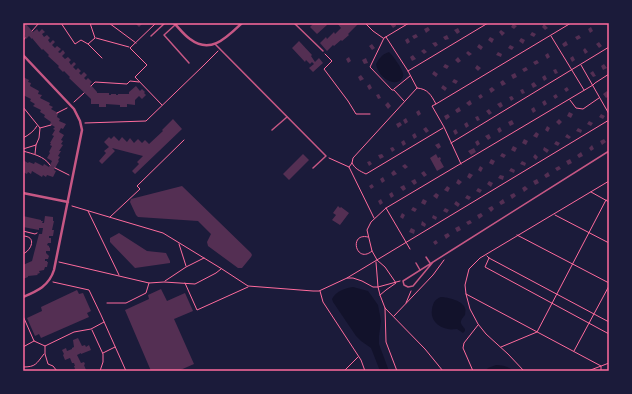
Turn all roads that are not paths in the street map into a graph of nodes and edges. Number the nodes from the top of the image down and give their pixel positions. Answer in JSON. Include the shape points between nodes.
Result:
{"nodes":[{"id":1,"x":165,"y":23,"type":"edge"},
{"id":2,"x":242,"y":23,"type":"edge"},
{"id":3,"x":294,"y":23,"type":"edge"},
{"id":4,"x":175,"y":24,"type":"edge"},
{"id":5,"x":150,"y":36,"type":"dead end"},
{"id":6,"x":215,"y":44,"type":"junction"},
{"id":7,"x":323,"y":51,"type":"road end"},
{"id":8,"x":23,"y":55,"type":"edge"},
{"id":9,"x":189,"y":62,"type":"dead end"},
{"id":10,"x":286,"y":117,"type":"junction"},
{"id":11,"x":272,"y":130,"type":"dead end"},
{"id":12,"x":609,"y":151,"type":"edge"},
{"id":13,"x":313,"y":168,"type":"dead end"},
{"id":14,"x":23,"y":193,"type":"edge"},
{"id":15,"x":68,"y":203,"type":"junction"},
{"id":16,"x":426,"y":258,"type":"dead end"},
{"id":17,"x":432,"y":262,"type":"junction"},
{"id":18,"x":416,"y":263,"type":"dead end"},
{"id":19,"x":430,"y":263,"type":"junction"},
{"id":20,"x":420,"y":270,"type":"junction"},
{"id":21,"x":23,"y":297,"type":"edge"}],
"edges":[{"from":1,"to":5,"type":"lane"},
{"from":2,"to":6,"type":"street","via":[[226,39]]},
{"from":3,"to":7,"type":"lane"},
{"from":4,"to":6,"type":"street","via":[[193,41],[205,45]]},
{"from":4,"to":9,"type":"lane","via":[[164,35]]},
{"from":6,"to":10,"type":"lane"},
{"from":8,"to":15,"type":"street","via":[[78,114],[82,133]]},
{"from":10,"to":11,"type":"lane"},
{"from":10,"to":13,"type":"lane","via":[[326,156]]},
{"from":12,"to":17,"type":"lane"},
{"from":14,"to":15,"type":"street"},
{"from":15,"to":21,"type":"street","via":[[53,273],[44,286]]},
{"from":16,"to":19,"type":"lane"},
{"from":17,"to":19,"type":"lane"},
{"from":17,"to":20,"type":"lane","via":[[413,286],[404,285],[403,281]]},
{"from":18,"to":20,"type":"lane"},
{"from":19,"to":20,"type":"lane"}]}
